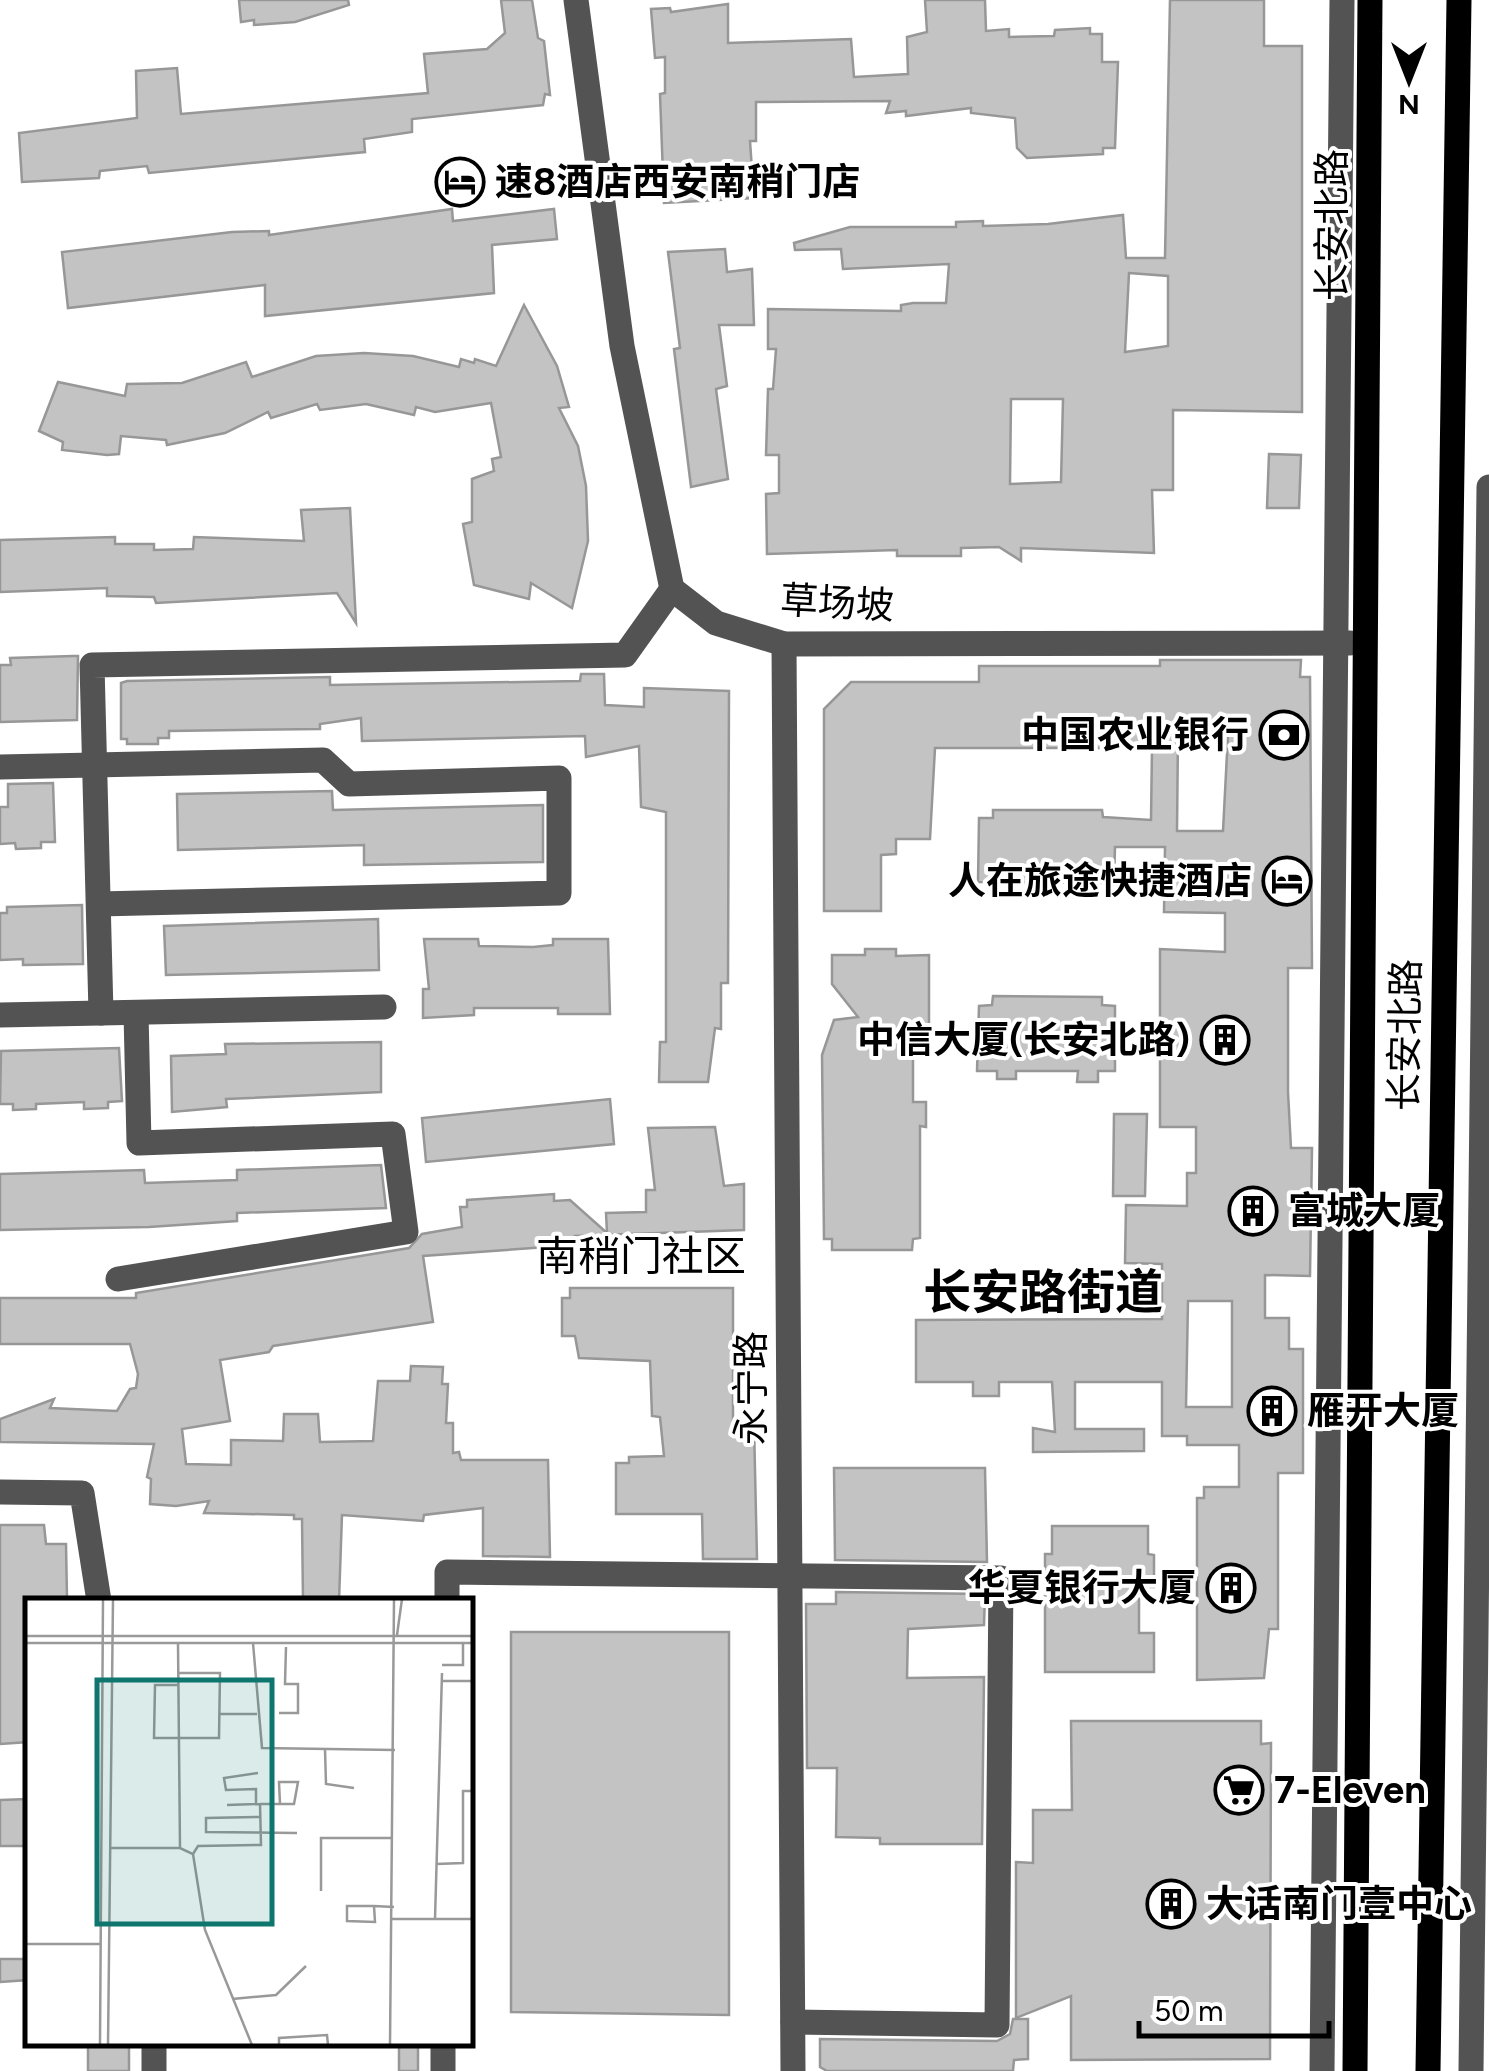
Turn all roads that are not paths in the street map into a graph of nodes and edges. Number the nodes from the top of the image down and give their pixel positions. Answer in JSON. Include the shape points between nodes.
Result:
{"nodes":[{"id":1,"x":576,"y":0,"type":"edge"},
{"id":2,"x":1342,"y":0,"type":"edge"},
{"id":3,"x":1370,"y":0,"type":"edge"},
{"id":4,"x":1459,"y":0,"type":"edge"},
{"id":5,"x":1489,"y":487,"type":"edge"},
{"id":6,"x":672,"y":589,"type":"junction"},
{"id":7,"x":1332,"y":643,"type":"junction"},
{"id":8,"x":1368,"y":643,"type":"junction"},
{"id":9,"x":784,"y":644,"type":"junction"},
{"id":10,"x":95,"y":764,"type":"junction"},
{"id":11,"x":0,"y":767,"type":"edge"},
{"id":12,"x":99,"y":904,"type":"junction"},
{"id":13,"x":384,"y":1007,"type":"dead end"},
{"id":14,"x":136,"y":1012,"type":"junction"},
{"id":15,"x":102,"y":1014,"type":"junction"},
{"id":16,"x":0,"y":1015,"type":"edge"},
{"id":17,"x":118,"y":1279,"type":"dead end"},
{"id":18,"x":0,"y":1492,"type":"edge"},
{"id":19,"x":790,"y":1573,"type":"junction"},
{"id":20,"x":99,"y":1598,"type":"edge"},
{"id":21,"x":447,"y":1598,"type":"edge"},
{"id":22,"x":792,"y":2022,"type":"junction"},
{"id":23,"x":444,"y":2046,"type":"edge"},
{"id":24,"x":443,"y":2071,"type":"edge"},
{"id":25,"x":793,"y":2071,"type":"edge"},
{"id":26,"x":1322,"y":2071,"type":"edge"},
{"id":27,"x":1355,"y":2071,"type":"edge"},
{"id":28,"x":1428,"y":2071,"type":"edge"},
{"id":29,"x":1471,"y":2071,"type":"edge"}],
"edges":[{"from":1,"to":6,"type":"street","via":[[622,346]]},
{"from":2,"to":7,"type":"street"},
{"from":3,"to":8,"type":"main road","name":"长安北路"},
{"from":4,"to":28,"type":"main road","name":"长安北路"},
{"from":5,"to":29,"type":"street"},
{"from":6,"to":9,"type":"street","name":"草场坡","via":[[716,622]]},
{"from":6,"to":10,"type":"street","via":[[626,655],[92,665]]},
{"from":7,"to":8,"type":"street","name":"草场坡"},
{"from":7,"to":9,"type":"street","name":"草场坡"},
{"from":7,"to":26,"type":"street"},
{"from":8,"to":27,"type":"main road","name":"长安北路"},
{"from":9,"to":19,"type":"street","name":"永宁路"},
{"from":10,"to":11,"type":"street"},
{"from":10,"to":12,"type":"street"},
{"from":10,"to":12,"type":"street","via":[[322,760],[350,784],[558,778],[559,893]]},
{"from":12,"to":15,"type":"street"},
{"from":13,"to":14,"type":"street"},
{"from":14,"to":15,"type":"street"},
{"from":14,"to":17,"type":"street","via":[[139,1143],[393,1134],[406,1232]]},
{"from":15,"to":16,"type":"street"},
{"from":18,"to":20,"type":"street","via":[[82,1494]]},
{"from":19,"to":21,"type":"street","via":[[447,1572]]},
{"from":19,"to":22,"type":"street","name":"永宁路"},
{"from":19,"to":22,"type":"street","via":[[1001,1578],[997,2024]]},
{"from":22,"to":25,"type":"street","name":"永宁路"},
{"from":23,"to":24,"type":"street"}]}
